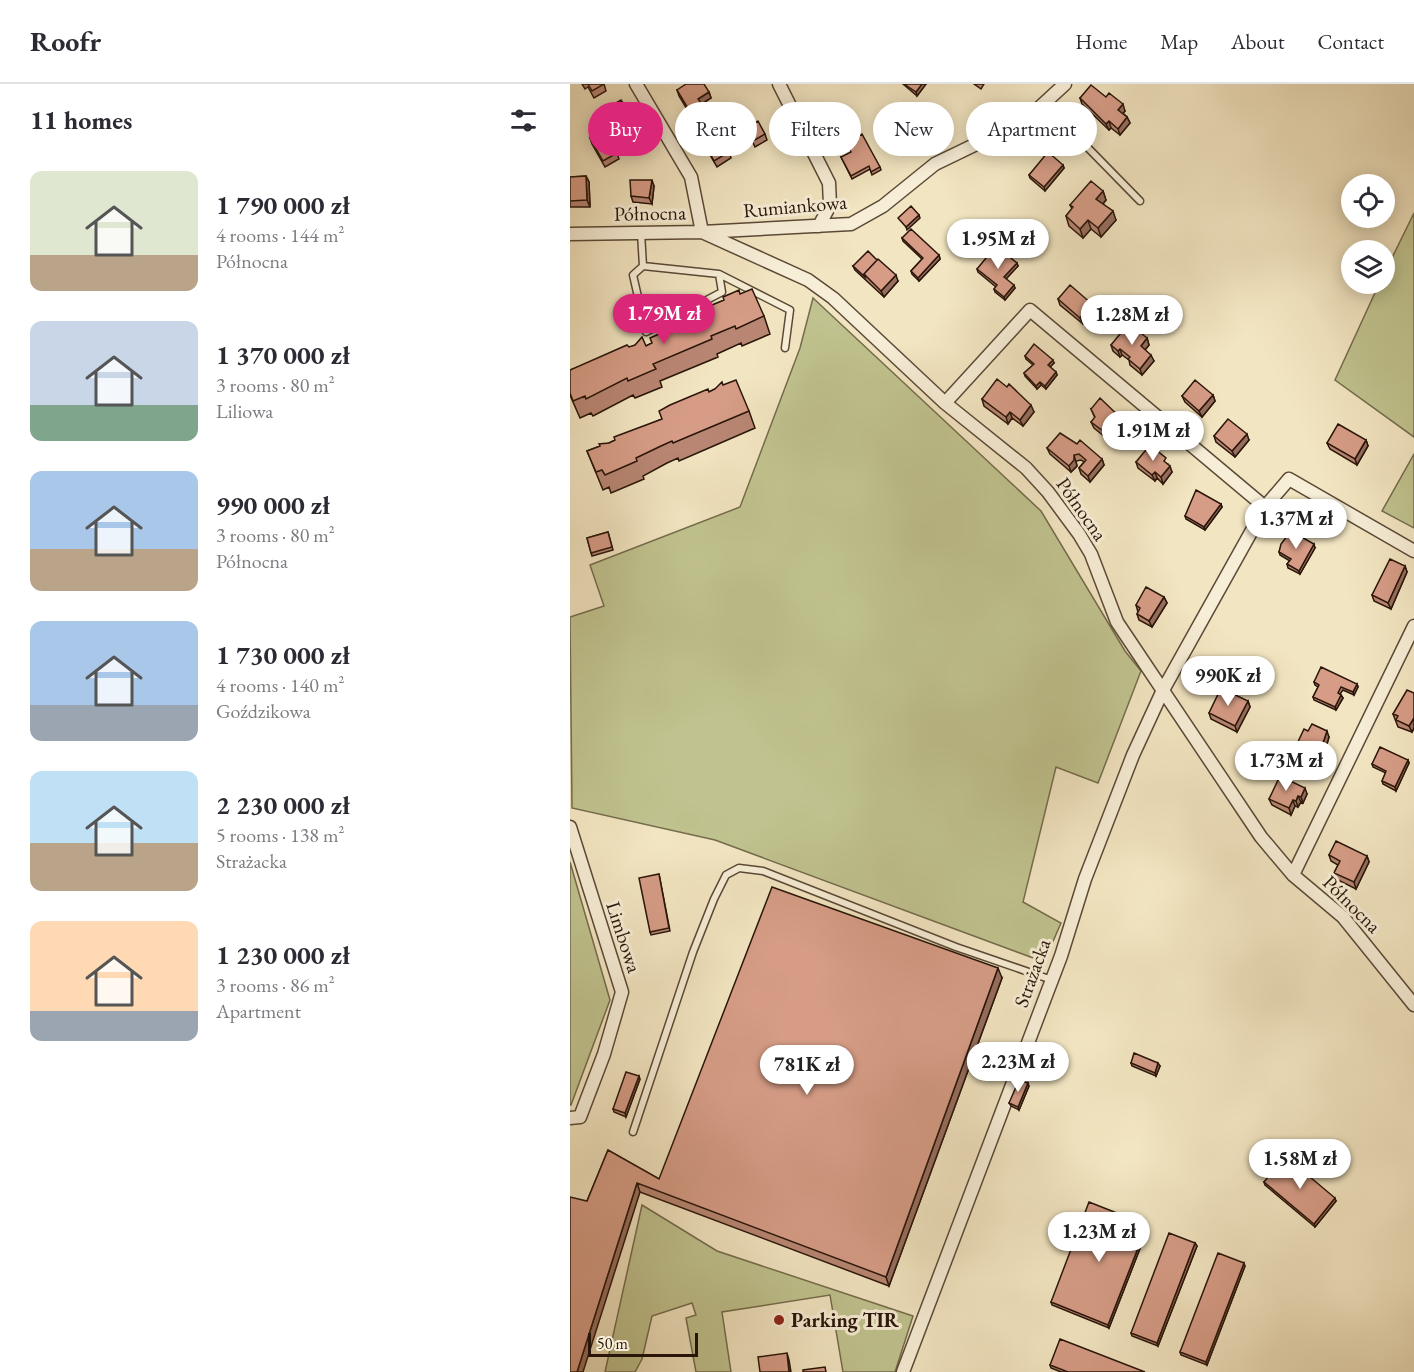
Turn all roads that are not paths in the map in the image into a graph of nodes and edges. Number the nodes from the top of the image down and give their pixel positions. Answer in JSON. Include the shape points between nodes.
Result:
{"nodes":[{"id":1,"x":636,"y":84,"type":"edge"},
{"id":2,"x":779,"y":84,"type":"edge"},
{"id":3,"x":1065,"y":84,"type":"edge"},
{"id":4,"x":1052,"y":89,"type":"edge"},
{"id":5,"x":966,"y":149,"type":"edge"},
{"id":6,"x":1096,"y":156,"type":"edge"},
{"id":7,"x":1140,"y":201,"type":"dead end"},
{"id":8,"x":819,"y":226,"type":"junction"},
{"id":9,"x":702,"y":232,"type":"junction"},
{"id":10,"x":640,"y":233,"type":"junction"},
{"id":11,"x":570,"y":234,"type":"edge"},
{"id":12,"x":643,"y":267,"type":"junction"},
{"id":13,"x":719,"y":274,"type":"junction"},
{"id":14,"x":785,"y":348,"type":"dead end"},
{"id":15,"x":945,"y":403,"type":"junction"},
{"id":16,"x":1265,"y":507,"type":"junction"},
{"id":17,"x":1414,"y":551,"type":"edge"},
{"id":18,"x":1414,"y":626,"type":"edge"},
{"id":19,"x":1162,"y":690,"type":"junction"},
{"id":20,"x":570,"y":827,"type":"edge"},
{"id":21,"x":1293,"y":875,"type":"junction"},
{"id":22,"x":1052,"y":980,"type":"junction"},
{"id":23,"x":1414,"y":1005,"type":"edge"},
{"id":24,"x":570,"y":1118,"type":"edge"},
{"id":25,"x":633,"y":1132,"type":"dead end"},
{"id":26,"x":903,"y":1372,"type":"edge"}],
"edges":[{"from":1,"to":9,"type":"street","via":[[691,177]]},
{"from":2,"to":8,"type":"street","via":[[829,183],[830,205]]},
{"from":3,"to":4,"type":"street","name":"Rumiankowa"},
{"from":5,"to":8,"type":"street","name":"Rumiankowa","via":[[935,164],[883,206],[851,224]]},
{"from":6,"to":7,"type":"lane"},
{"from":8,"to":9,"type":"street","name":"Rumiankowa"},
{"from":9,"to":10,"type":"street","name":"Północna"},
{"from":9,"to":15,"type":"street","name":"Północna","via":[[808,280],[833,298]]},
{"from":10,"to":11,"type":"street","name":"Północna"},
{"from":10,"to":12,"type":"lane"},
{"from":12,"to":13,"type":"lane"},
{"from":12,"to":13,"type":"lane","via":[[633,275],[646,332],[722,292]]},
{"from":13,"to":14,"type":"lane","via":[[790,310]]},
{"from":15,"to":16,"type":"street","via":[[1030,310]]},
{"from":15,"to":19,"type":"street","name":"Północna","via":[[1026,468],[1048,492],[1091,554],[1117,622]]},
{"from":16,"to":17,"type":"street","name":"Strażacka","via":[[1289,479]]},
{"from":16,"to":19,"type":"street","name":"Strażacka"},
{"from":18,"to":21,"type":"street"},
{"from":19,"to":21,"type":"street","name":"Północna","via":[[1261,837]]},
{"from":19,"to":22,"type":"street","name":"Strażacka","via":[[1076,903]]},
{"from":20,"to":24,"type":"street","name":"Limbowa","via":[[622,992],[580,1118]]},
{"from":21,"to":23,"type":"street","name":"Północna","via":[[1343,917]]},
{"from":22,"to":25,"type":"lane","via":[[956,947],[763,871],[739,868],[726,875],[714,899]]},
{"from":22,"to":26,"type":"street","name":"Strażacka"}]}
